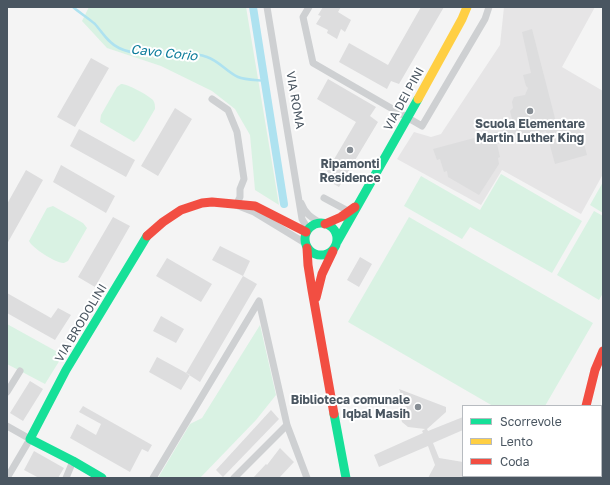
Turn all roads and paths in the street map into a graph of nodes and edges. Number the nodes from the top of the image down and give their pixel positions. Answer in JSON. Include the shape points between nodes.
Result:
{"nodes":[{"id":1,"x":267,"y":7,"type":"edge"},
{"id":2,"x":309,"y":7,"type":"edge"},
{"id":3,"x":467,"y":7,"type":"edge"},
{"id":4,"x":489,"y":7,"type":"edge"},
{"id":5,"x":212,"y":99,"type":"dead end"},
{"id":6,"x":408,"y":118,"type":"junction"},
{"id":7,"x":299,"y":198,"type":"junction"},
{"id":8,"x":324,"y":198,"type":"dead end"},
{"id":9,"x":360,"y":202,"type":"junction"},
{"id":10,"x":236,"y":204,"type":"junction"},
{"id":11,"x":350,"y":212,"type":"junction"},
{"id":12,"x":323,"y":223,"type":"junction"},
{"id":13,"x":307,"y":230,"type":"junction"},
{"id":14,"x":306,"y":245,"type":"junction"},
{"id":15,"x":336,"y":245,"type":"junction"},
{"id":16,"x":316,"y":306,"type":"junction"},
{"id":17,"x":603,"y":351,"type":"edge"},
{"id":18,"x":20,"y":371,"type":"dead end"},
{"id":19,"x":7,"y":392,"type":"edge"},
{"id":20,"x":586,"y":405,"type":"edge"},
{"id":21,"x":287,"y":425,"type":"junction"},
{"id":22,"x":7,"y":426,"type":"edge"},
{"id":23,"x":30,"y":439,"type":"junction"},
{"id":24,"x":73,"y":460,"type":"junction"},
{"id":25,"x":92,"y":475,"type":"edge"},
{"id":26,"x":7,"y":478,"type":"edge"},
{"id":27,"x":66,"y":478,"type":"edge"},
{"id":28,"x":102,"y":478,"type":"edge"},
{"id":29,"x":153,"y":478,"type":"edge"},
{"id":30,"x":234,"y":478,"type":"edge"},
{"id":31,"x":307,"y":478,"type":"edge"},
{"id":32,"x":346,"y":478,"type":"edge"}],
"edges":[{"from":1,"to":7,"type":"street","name":"VIA ROMA"},
{"from":2,"to":6,"type":"street","via":[[303,17],[313,63]]},
{"from":3,"to":6,"type":"street","name":"VIA DEI PINI"},
{"from":4,"to":6,"type":"street","via":[[422,126]]},
{"from":5,"to":10,"type":"street","via":[[228,110],[237,132],[244,179]]},
{"from":6,"to":9,"type":"street","name":"VIA DEI PINI"},
{"from":7,"to":12,"type":"street","name":"VIA ROMA","via":[[309,216]]},
{"from":7,"to":13,"type":"street","name":"VIA ROMA","via":[[302,219]]},
{"from":8,"to":11,"type":"street"},
{"from":9,"to":11,"type":"street","name":"VIA DEI PINI"},
{"from":9,"to":15,"type":"street","name":"VIA DEI PINI"},
{"from":10,"to":13,"type":"street","name":"VIA BRODOLINI","via":[[251,205],[265,210]]},
{"from":10,"to":14,"type":"street","name":"VIA BRODOLINI","via":[[254,212]]},
{"from":10,"to":23,"type":"street","name":"VIA BRODOLINI","via":[[222,202],[191,206],[171,215],[154,228],[66,370]]},
{"from":11,"to":12,"type":"street","name":"VIA DEI PINI","via":[[339,219]]},
{"from":12,"to":13,"type":"street"},
{"from":12,"to":15,"type":"street","via":[[333,229],[337,237]]},
{"from":13,"to":14,"type":"street"},
{"from":14,"to":15,"type":"street","via":[[312,253],[318,255],[330,253]]},
{"from":14,"to":16,"type":"street"},
{"from":15,"to":16,"type":"street","via":[[317,289]]},
{"from":16,"to":32,"type":"street"},
{"from":17,"to":20,"type":"street","via":[[595,370]]},
{"from":18,"to":19,"type":"street"},
{"from":21,"to":29,"type":"street","via":[[259,301]]},
{"from":21,"to":30,"type":"street"},
{"from":21,"to":31,"type":"street"},
{"from":22,"to":23,"type":"street"},
{"from":23,"to":24,"type":"street"},
{"from":23,"to":26,"type":"street"},
{"from":24,"to":25,"type":"street"},
{"from":24,"to":27,"type":"street"},
{"from":25,"to":28,"type":"street"}]}
